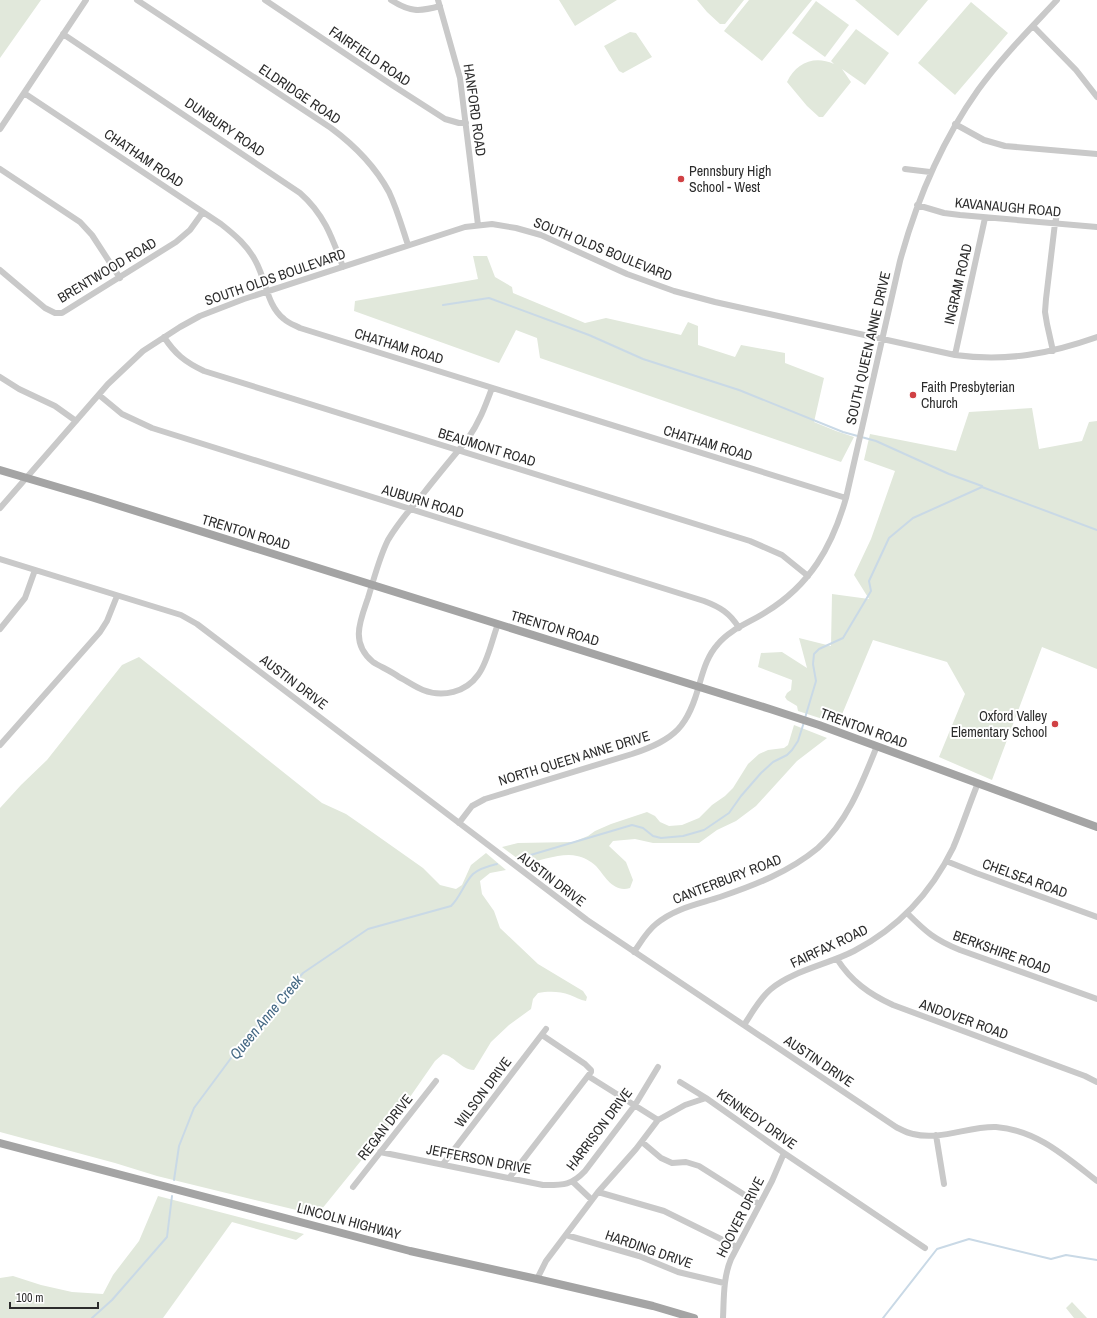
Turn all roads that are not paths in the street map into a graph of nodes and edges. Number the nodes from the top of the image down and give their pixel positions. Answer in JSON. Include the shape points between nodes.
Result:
{"nodes":[{"id":1,"x":86,"y":0,"type":"edge"},
{"id":2,"x":137,"y":0,"type":"edge"},
{"id":3,"x":265,"y":0,"type":"edge"},
{"id":4,"x":391,"y":0,"type":"edge"},
{"id":5,"x":1057,"y":0,"type":"edge"},
{"id":6,"x":439,"y":3,"type":"edge"},
{"id":7,"x":1033,"y":26,"type":"junction"},
{"id":8,"x":63,"y":34,"type":"junction"},
{"id":9,"x":24,"y":93,"type":"junction"},
{"id":10,"x":1097,"y":97,"type":"edge"},
{"id":11,"x":466,"y":123,"type":"junction"},
{"id":12,"x":955,"y":124,"type":"junction"},
{"id":13,"x":0,"y":129,"type":"edge"},
{"id":14,"x":1097,"y":154,"type":"edge"},
{"id":15,"x":0,"y":169,"type":"edge"},
{"id":16,"x":905,"y":169,"type":"dead end"},
{"id":17,"x":930,"y":172,"type":"junction"},
{"id":18,"x":917,"y":205,"type":"junction"},
{"id":19,"x":1058,"y":211,"type":"dead end"},
{"id":20,"x":203,"y":212,"type":"junction"},
{"id":21,"x":985,"y":218,"type":"junction"},
{"id":22,"x":1055,"y":223,"type":"junction"},
{"id":23,"x":478,"y":225,"type":"junction"},
{"id":24,"x":1097,"y":227,"type":"edge"},
{"id":25,"x":408,"y":245,"type":"junction"},
{"id":26,"x":343,"y":266,"type":"junction"},
{"id":27,"x":0,"y":270,"type":"edge"},
{"id":28,"x":120,"y":278,"type":"junction"},
{"id":29,"x":268,"y":292,"type":"junction"},
{"id":30,"x":164,"y":337,"type":"junction"},
{"id":31,"x":1097,"y":337,"type":"edge"},
{"id":32,"x":882,"y":340,"type":"junction"},
{"id":33,"x":1053,"y":351,"type":"junction"},
{"id":34,"x":955,"y":355,"type":"junction"},
{"id":35,"x":0,"y":377,"type":"edge"},
{"id":36,"x":492,"y":388,"type":"junction"},
{"id":37,"x":99,"y":395,"type":"junction"},
{"id":38,"x":76,"y":421,"type":"junction"},
{"id":39,"x":458,"y":451,"type":"junction"},
{"id":40,"x":0,"y":470,"type":"edge"},
{"id":41,"x":26,"y":478,"type":"junction"},
{"id":42,"x":846,"y":498,"type":"junction"},
{"id":43,"x":0,"y":508,"type":"edge"},
{"id":44,"x":410,"y":509,"type":"junction"},
{"id":45,"x":0,"y":559,"type":"edge"},
{"id":46,"x":35,"y":570,"type":"junction"},
{"id":47,"x":808,"y":576,"type":"junction"},
{"id":48,"x":372,"y":585,"type":"junction"},
{"id":49,"x":117,"y":596,"type":"junction"},
{"id":50,"x":498,"y":624,"type":"junction"},
{"id":51,"x":739,"y":628,"type":"junction"},
{"id":52,"x":0,"y":629,"type":"edge"},
{"id":53,"x":699,"y":687,"type":"junction"},
{"id":54,"x":0,"y":745,"type":"edge"},
{"id":55,"x":877,"y":746,"type":"junction"},
{"id":56,"x":978,"y":783,"type":"junction"},
{"id":57,"x":459,"y":823,"type":"junction"},
{"id":58,"x":1097,"y":826,"type":"edge"},
{"id":59,"x":946,"y":861,"type":"junction"},
{"id":60,"x":907,"y":914,"type":"junction"},
{"id":61,"x":1097,"y":917,"type":"edge"},
{"id":62,"x":634,"y":952,"type":"junction"},
{"id":63,"x":837,"y":959,"type":"junction"},
{"id":64,"x":1097,"y":999,"type":"edge"},
{"id":65,"x":744,"y":1025,"type":"junction"},
{"id":66,"x":546,"y":1029,"type":"dead end"},
{"id":67,"x":542,"y":1035,"type":"junction"},
{"id":68,"x":658,"y":1067,"type":"dead end"},
{"id":69,"x":588,"y":1076,"type":"junction"},
{"id":70,"x":436,"y":1081,"type":"dead end"},
{"id":71,"x":680,"y":1082,"type":"dead end"},
{"id":72,"x":1097,"y":1082,"type":"edge"},
{"id":73,"x":706,"y":1098,"type":"junction"},
{"id":74,"x":635,"y":1105,"type":"junction"},
{"id":75,"x":658,"y":1120,"type":"junction"},
{"id":76,"x":936,"y":1135,"type":"junction"},
{"id":77,"x":642,"y":1142,"type":"junction"},
{"id":78,"x":0,"y":1143,"type":"edge"},
{"id":79,"x":380,"y":1152,"type":"junction"},
{"id":80,"x":784,"y":1154,"type":"junction"},
{"id":81,"x":443,"y":1164,"type":"junction"},
{"id":82,"x":510,"y":1178,"type":"junction"},
{"id":83,"x":1097,"y":1181,"type":"edge"},
{"id":84,"x":573,"y":1182,"type":"junction"},
{"id":85,"x":944,"y":1184,"type":"dead end"},
{"id":86,"x":353,"y":1187,"type":"dead end"},
{"id":87,"x":598,"y":1192,"type":"junction"},
{"id":88,"x":592,"y":1200,"type":"junction"},
{"id":89,"x":759,"y":1204,"type":"junction"},
{"id":90,"x":566,"y":1235,"type":"junction"},
{"id":91,"x":737,"y":1247,"type":"junction"},
{"id":92,"x":925,"y":1248,"type":"dead end"},
{"id":93,"x":537,"y":1279,"type":"junction"},
{"id":94,"x":724,"y":1283,"type":"junction"},
{"id":95,"x":694,"y":1318,"type":"edge"},
{"id":96,"x":723,"y":1318,"type":"edge"}],
"edges":[{"from":1,"to":8,"type":"street"},
{"from":2,"to":25,"type":"street","name":"ELDRIDGE ROAD","via":[[331,128],[355,148],[376,171],[389,193]]},
{"from":3,"to":11,"type":"street","name":"FAIRFIELD ROAD","via":[[445,119]]},
{"from":4,"to":6,"type":"street","via":[[401,7],[412,10],[428,10]]},
{"from":5,"to":7,"type":"street","name":"SOUTH QUEEN ANNE DRIVE"},
{"from":6,"to":11,"type":"street","name":"HANFORD ROAD","via":[[458,71]]},
{"from":7,"to":10,"type":"street","via":[[1076,70]]},
{"from":7,"to":12,"type":"street","name":"SOUTH QUEEN ANNE DRIVE","via":[[985,81]]},
{"from":8,"to":9,"type":"street"},
{"from":8,"to":26,"type":"street","name":"DUNBURY ROAD","via":[[300,193],[321,215]]},
{"from":9,"to":13,"type":"street"},
{"from":9,"to":20,"type":"street","name":"CHATHAM ROAD"},
{"from":11,"to":23,"type":"street","name":"HANFORD ROAD"},
{"from":12,"to":14,"type":"street","via":[[984,140],[1004,146]]},
{"from":12,"to":17,"type":"street","name":"SOUTH QUEEN ANNE DRIVE"},
{"from":15,"to":28,"type":"street","via":[[80,222],[92,235]]},
{"from":16,"to":17,"type":"street"},
{"from":17,"to":18,"type":"street","name":"SOUTH QUEEN ANNE DRIVE"},
{"from":18,"to":21,"type":"street","name":"KAVANAUGH ROAD","via":[[944,213]]},
{"from":18,"to":32,"type":"street","name":"SOUTH QUEEN ANNE DRIVE","via":[[908,228]]},
{"from":19,"to":22,"type":"street"},
{"from":20,"to":28,"type":"street","name":"BRENTWOOD ROAD","via":[[184,236]]},
{"from":20,"to":29,"type":"street","name":"CHATHAM ROAD","via":[[248,248]]},
{"from":21,"to":22,"type":"street","name":"KAVANAUGH ROAD"},
{"from":21,"to":34,"type":"street","name":"INGRAM ROAD"},
{"from":22,"to":24,"type":"street","name":"KAVANAUGH ROAD"},
{"from":22,"to":33,"type":"street","via":[[1045,312]]},
{"from":23,"to":25,"type":"street","name":"SOUTH OLDS BOULEVARD"},
{"from":23,"to":32,"type":"street","name":"SOUTH OLDS BOULEVARD","via":[[498,225],[533,233],[674,291]]},
{"from":25,"to":26,"type":"street","name":"SOUTH OLDS BOULEVARD"},
{"from":26,"to":29,"type":"street","name":"SOUTH OLDS BOULEVARD"},
{"from":27,"to":28,"type":"street","name":"BRENTWOOD ROAD","via":[[45,308],[55,313],[68,310]]},
{"from":29,"to":30,"type":"street","name":"SOUTH OLDS BOULEVARD","via":[[200,316]]},
{"from":29,"to":36,"type":"street","name":"CHATHAM ROAD","via":[[278,314],[300,328]]},
{"from":30,"to":37,"type":"street","name":"SOUTH OLDS BOULEVARD","via":[[126,366]]},
{"from":30,"to":39,"type":"street","name":"BEAUMONT ROAD","via":[[179,356],[204,371]]},
{"from":31,"to":33,"type":"street","name":"SOUTH OLDS BOULEVARD"},
{"from":32,"to":34,"type":"street","name":"SOUTH OLDS BOULEVARD"},
{"from":32,"to":42,"type":"street","name":"SOUTH QUEEN ANNE DRIVE"},
{"from":33,"to":34,"type":"street","name":"SOUTH OLDS BOULEVARD","via":[[1015,357]]},
{"from":35,"to":38,"type":"street","via":[[55,406]]},
{"from":36,"to":39,"type":"street","via":[[480,420]]},
{"from":36,"to":42,"type":"street","name":"CHATHAM ROAD"},
{"from":37,"to":38,"type":"street","name":"SOUTH OLDS BOULEVARD"},
{"from":37,"to":44,"type":"street","name":"AUBURN ROAD","via":[[122,414],[152,428]]},
{"from":38,"to":41,"type":"street","name":"SOUTH OLDS BOULEVARD"},
{"from":39,"to":44,"type":"street"},
{"from":39,"to":47,"type":"street","name":"BEAUMONT ROAD","via":[[756,544],[782,555]]},
{"from":40,"to":41,"type":"main road","name":"TRENTON ROAD"},
{"from":41,"to":43,"type":"street","name":"SOUTH OLDS BOULEVARD"},
{"from":41,"to":48,"type":"main road","name":"TRENTON ROAD"},
{"from":42,"to":47,"type":"street","name":"SOUTH QUEEN ANNE DRIVE","via":[[830,544]]},
{"from":44,"to":48,"type":"street","via":[[388,541]]},
{"from":44,"to":51,"type":"street","name":"AUBURN ROAD","via":[[717,605],[726,611]]},
{"from":45,"to":46,"type":"street","name":"AUSTIN DRIVE"},
{"from":46,"to":49,"type":"street","name":"AUSTIN DRIVE"},
{"from":46,"to":52,"type":"street","via":[[25,598]]},
{"from":47,"to":51,"type":"street","name":"SOUTH QUEEN ANNE DRIVE","via":[[784,600]]},
{"from":48,"to":50,"type":"main road","name":"TRENTON ROAD"},
{"from":48,"to":50,"type":"street","via":[[359,627],[361,649],[373,662],[424,690],[440,694],[454,692],[473,681],[485,662]]},
{"from":49,"to":54,"type":"street","via":[[100,632]]},
{"from":49,"to":57,"type":"street","name":"AUSTIN DRIVE","via":[[181,615],[197,624]]},
{"from":50,"to":53,"type":"main road","name":"TRENTON ROAD"},
{"from":51,"to":53,"type":"street","name":"SOUTH QUEEN ANNE DRIVE","via":[[723,638],[711,653]]},
{"from":53,"to":55,"type":"main road","name":"TRENTON ROAD","via":[[799,718]]},
{"from":53,"to":57,"type":"street","name":"NORTH QUEEN ANNE DRIVE","via":[[690,714],[683,725],[661,743],[485,799],[472,806]]},
{"from":55,"to":56,"type":"main road","name":"TRENTON ROAD"},
{"from":55,"to":62,"type":"street","name":"CANTERBURY ROAD","via":[[849,810],[818,847],[775,876],[667,916],[652,928]]},
{"from":56,"to":58,"type":"main road","name":"TRENTON ROAD"},
{"from":56,"to":59,"type":"street","name":"FAIRFAX ROAD"},
{"from":57,"to":62,"type":"street","name":"AUSTIN DRIVE","via":[[587,920]]},
{"from":59,"to":60,"type":"street","name":"FAIRFAX ROAD","via":[[929,888]]},
{"from":59,"to":61,"type":"street","name":"CHELSEA ROAD"},
{"from":60,"to":63,"type":"street","name":"FAIRFAX ROAD","via":[[875,938]]},
{"from":60,"to":64,"type":"street","name":"BERKSHIRE ROAD","via":[[924,930],[944,943]]},
{"from":62,"to":65,"type":"street","name":"AUSTIN DRIVE"},
{"from":63,"to":65,"type":"street","name":"FAIRFAX ROAD","via":[[772,988]]},
{"from":63,"to":72,"type":"street","name":"ANDOVER ROAD","via":[[859,986],[880,1000]]},
{"from":65,"to":76,"type":"street","name":"AUSTIN DRIVE","via":[[896,1127],[914,1135]]},
{"from":66,"to":67,"type":"street","name":"WILSON DRIVE"},
{"from":67,"to":69,"type":"street","via":[[585,1064],[591,1070]]},
{"from":67,"to":81,"type":"street","name":"WILSON DRIVE"},
{"from":68,"to":74,"type":"street","name":"HARRISON DRIVE"},
{"from":69,"to":74,"type":"street"},
{"from":69,"to":82,"type":"street"},
{"from":70,"to":79,"type":"street","name":"REGAN DRIVE"},
{"from":71,"to":73,"type":"street"},
{"from":73,"to":75,"type":"street","name":"KENNEDY DRIVE","via":[[685,1105]]},
{"from":73,"to":80,"type":"street","name":"KENNEDY DRIVE"},
{"from":74,"to":75,"type":"street"},
{"from":74,"to":84,"type":"street","name":"HARRISON DRIVE"},
{"from":75,"to":77,"type":"street","name":"KENNEDY DRIVE"},
{"from":76,"to":83,"type":"street","name":"AUSTIN DRIVE","via":[[991,1127],[1025,1133],[1049,1144]]},
{"from":76,"to":85,"type":"street"},
{"from":77,"to":87,"type":"street","name":"KENNEDY DRIVE"},
{"from":77,"to":89,"type":"street","via":[[661,1158],[672,1163],[690,1163],[698,1166]]},
{"from":78,"to":93,"type":"main road","name":"LINCOLN HIGHWAY","via":[[410,1251]]},
{"from":79,"to":81,"type":"street","name":"JEFFERSON DRIVE"},
{"from":79,"to":86,"type":"street","name":"REGAN DRIVE"},
{"from":80,"to":89,"type":"street","name":"HOOVER DRIVE"},
{"from":80,"to":92,"type":"street","name":"KENNEDY DRIVE"},
{"from":81,"to":82,"type":"street","name":"JEFFERSON DRIVE"},
{"from":82,"to":84,"type":"street","name":"JEFFERSON DRIVE","via":[[543,1185]]},
{"from":84,"to":88,"type":"street","name":"HARRISON DRIVE"},
{"from":87,"to":88,"type":"street","name":"KENNEDY DRIVE"},
{"from":87,"to":91,"type":"street","via":[[664,1211]]},
{"from":88,"to":90,"type":"street","name":"KENNEDY DRIVE"},
{"from":89,"to":91,"type":"street","name":"HOOVER DRIVE"},
{"from":90,"to":93,"type":"street","name":"KENNEDY DRIVE","via":[[546,1261]]},
{"from":90,"to":94,"type":"street","name":"HARDING DRIVE","via":[[639,1256],[678,1272]]},
{"from":91,"to":94,"type":"street","name":"HOOVER DRIVE"},
{"from":93,"to":95,"type":"main road","name":"LINCOLN HIGHWAY"},
{"from":94,"to":96,"type":"street","name":"HOOVER DRIVE"}]}
